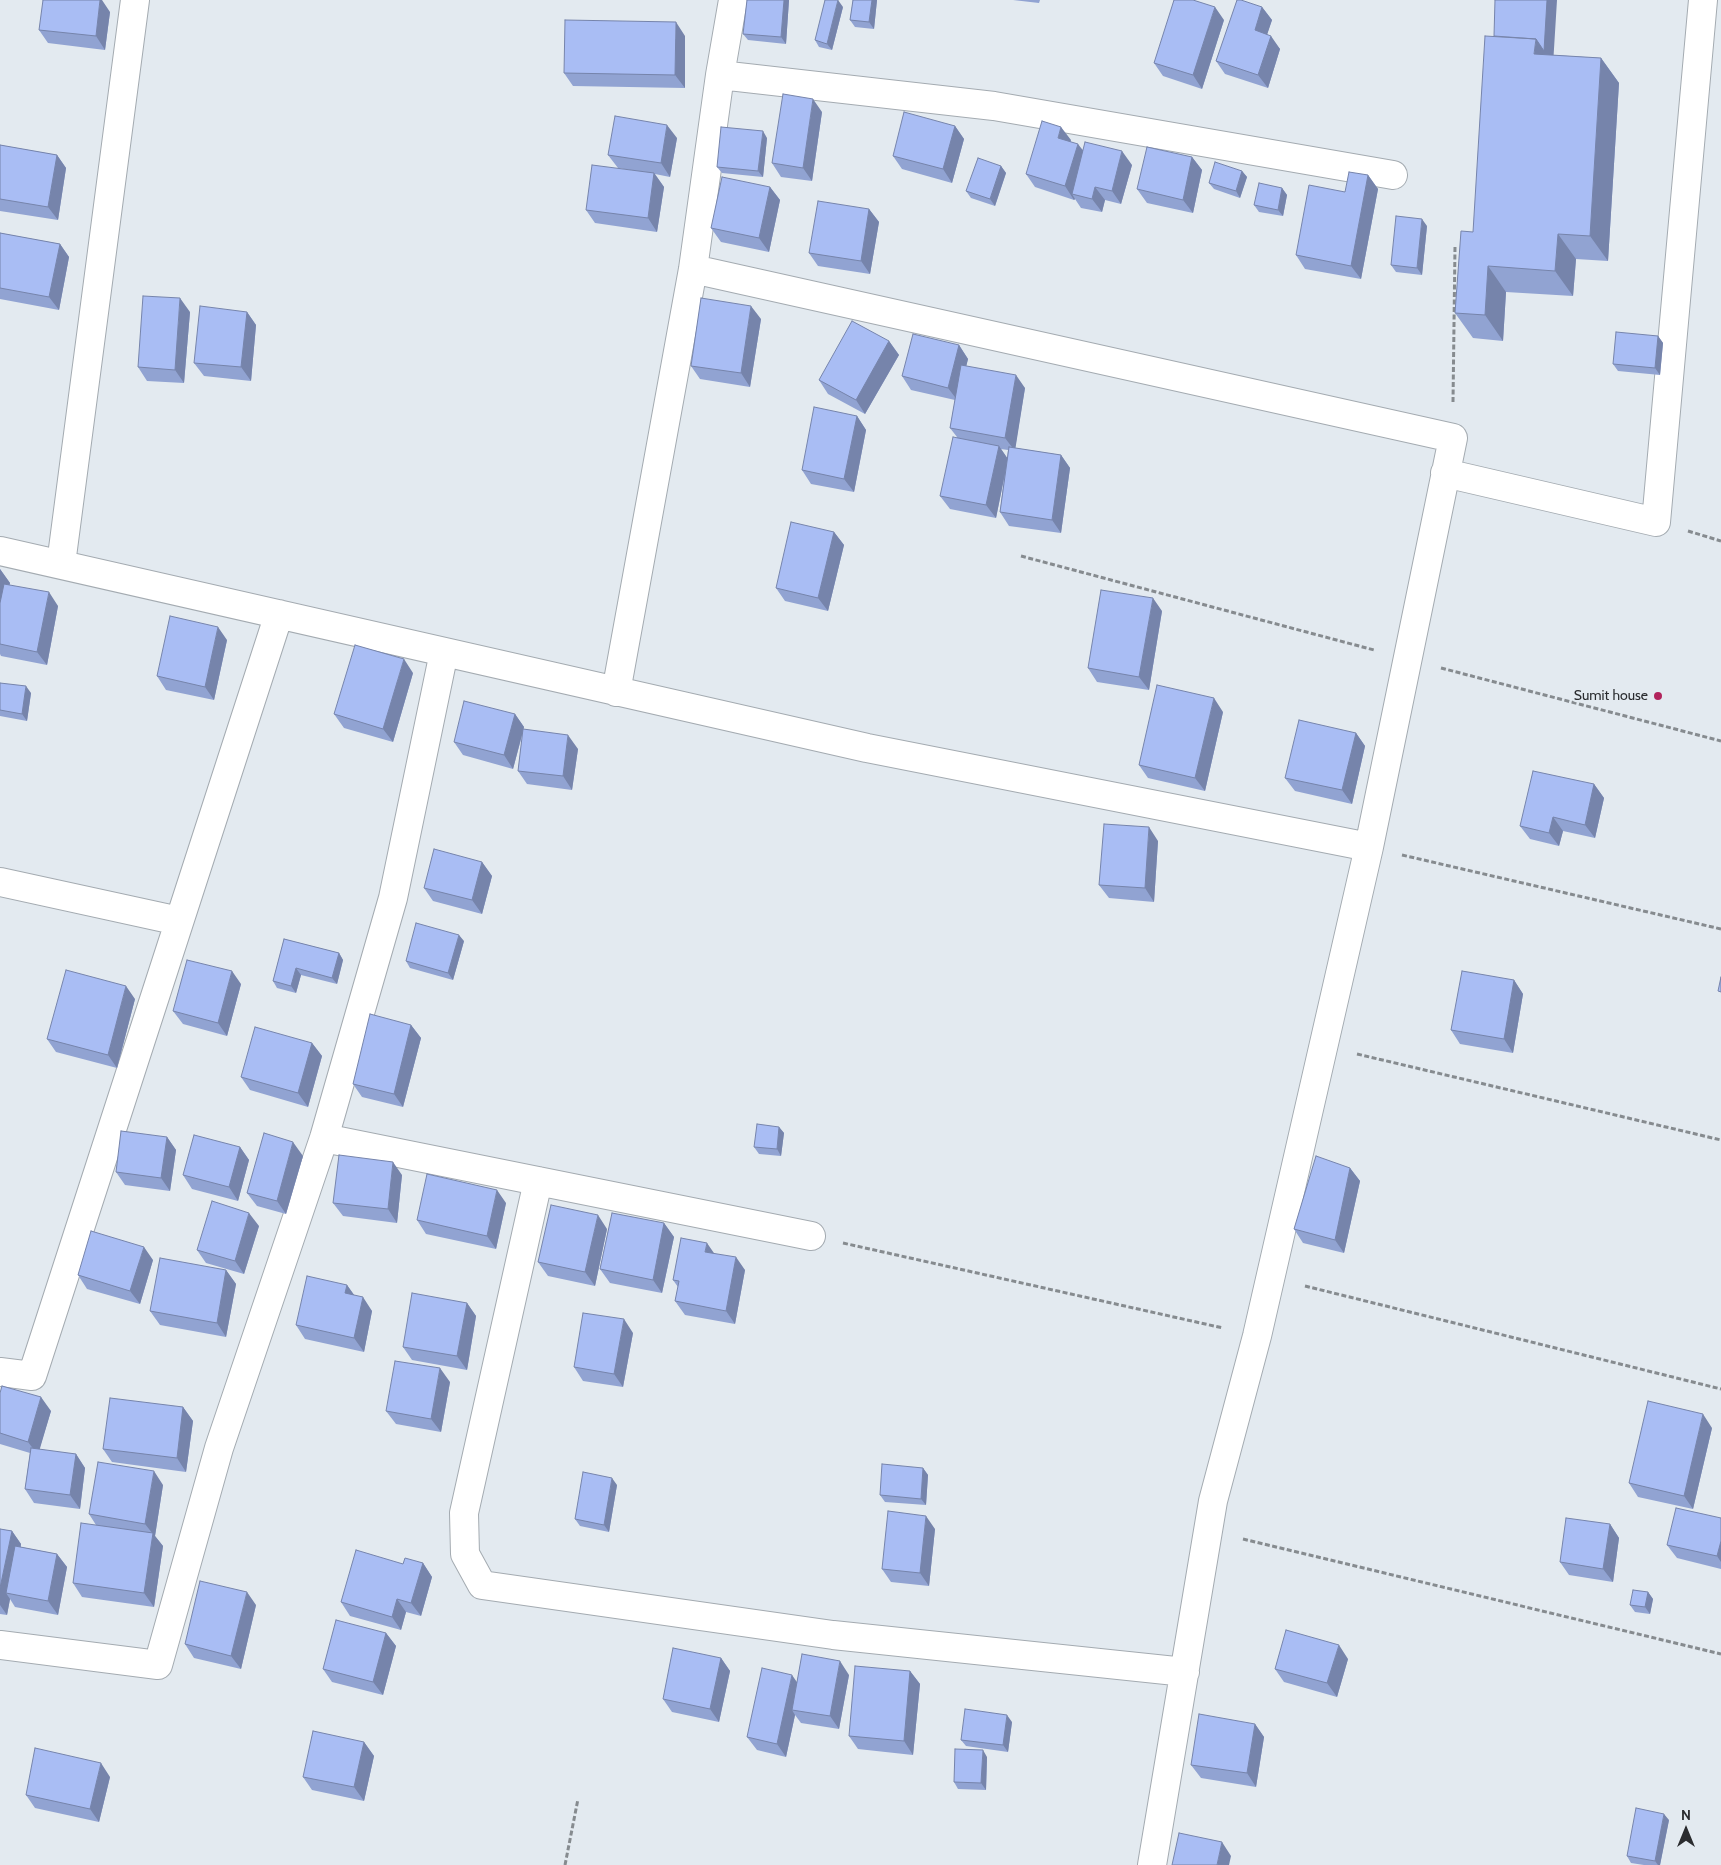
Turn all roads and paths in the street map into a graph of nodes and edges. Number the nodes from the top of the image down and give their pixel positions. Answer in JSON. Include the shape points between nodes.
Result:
{"nodes":[{"id":1,"x":135,"y":0,"type":"edge"},
{"id":2,"x":733,"y":0,"type":"edge"},
{"id":3,"x":1703,"y":0,"type":"edge"},
{"id":4,"x":720,"y":75,"type":"junction"},
{"id":5,"x":1393,"y":175,"type":"dead end"},
{"id":6,"x":1455,"y":247,"type":"dead end"},
{"id":7,"x":693,"y":269,"type":"junction"},
{"id":8,"x":1452,"y":438,"type":"junction"},
{"id":9,"x":1445,"y":474,"type":"junction"},
{"id":10,"x":0,"y":551,"type":"edge"},
{"id":11,"x":1021,"y":556,"type":"dead end"},
{"id":12,"x":60,"y":564,"type":"junction"},
{"id":13,"x":279,"y":614,"type":"junction"},
{"id":14,"x":444,"y":652,"type":"junction"},
{"id":15,"x":1407,"y":659,"type":"junction"},
{"id":16,"x":616,"y":692,"type":"junction"},
{"id":17,"x":1721,"y":740,"type":"edge"},
{"id":18,"x":1369,"y":847,"type":"junction"},
{"id":19,"x":0,"y":882,"type":"edge"},
{"id":20,"x":179,"y":921,"type":"junction"},
{"id":21,"x":1721,"y":928,"type":"edge"},
{"id":22,"x":1323,"y":1046,"type":"junction"},
{"id":23,"x":324,"y":1138,"type":"junction"},
{"id":24,"x":1721,"y":1140,"type":"edge"},
{"id":25,"x":538,"y":1181,"type":"junction"},
{"id":26,"x":811,"y":1236,"type":"joint"},
{"id":27,"x":1270,"y":1278,"type":"junction"},
{"id":28,"x":1257,"y":1336,"type":"junction"},
{"id":29,"x":0,"y":1372,"type":"edge"},
{"id":30,"x":1721,"y":1389,"type":"edge"},
{"id":31,"x":1208,"y":1531,"type":"junction"},
{"id":32,"x":0,"y":1645,"type":"edge"},
{"id":33,"x":1721,"y":1654,"type":"edge"},
{"id":34,"x":1185,"y":1672,"type":"junction"},
{"id":35,"x":578,"y":1799,"type":"dead end"},
{"id":36,"x":565,"y":1865,"type":"edge"},
{"id":37,"x":1152,"y":1865,"type":"edge"}],
"edges":[{"from":1,"to":12,"type":"street"},
{"from":2,"to":4,"type":"street"},
{"from":3,"to":9,"type":"street","via":[[1656,522]]},
{"from":4,"to":5,"type":"street","via":[[994,106]]},
{"from":4,"to":7,"type":"street"},
{"from":6,"to":8,"type":"path"},
{"from":7,"to":8,"type":"street"},
{"from":7,"to":16,"type":"street"},
{"from":8,"to":9,"type":"street"},
{"from":9,"to":15,"type":"street"},
{"from":10,"to":12,"type":"street"},
{"from":11,"to":15,"type":"path"},
{"from":12,"to":13,"type":"street"},
{"from":13,"to":14,"type":"street"},
{"from":13,"to":20,"type":"street"},
{"from":14,"to":16,"type":"street"},
{"from":14,"to":23,"type":"street","via":[[393,898]]},
{"from":15,"to":17,"type":"path"},
{"from":15,"to":18,"type":"street"},
{"from":16,"to":18,"type":"street","via":[[866,748]]},
{"from":18,"to":21,"type":"path"},
{"from":18,"to":22,"type":"street"},
{"from":19,"to":20,"type":"street"},
{"from":20,"to":29,"type":"street","via":[[32,1376]]},
{"from":22,"to":24,"type":"path"},
{"from":22,"to":27,"type":"street"},
{"from":23,"to":25,"type":"street"},
{"from":23,"to":32,"type":"street","via":[[219,1448],[158,1665]]},
{"from":25,"to":26,"type":"street"},
{"from":25,"to":34,"type":"street","via":[[464,1514],[465,1554],[482,1585],[833,1635]]},
{"from":26,"to":28,"type":"path"},
{"from":27,"to":28,"type":"street"},
{"from":27,"to":30,"type":"path"},
{"from":28,"to":31,"type":"street"},
{"from":31,"to":33,"type":"path"},
{"from":31,"to":34,"type":"street"},
{"from":34,"to":37,"type":"street"},
{"from":35,"to":36,"type":"path"}]}
